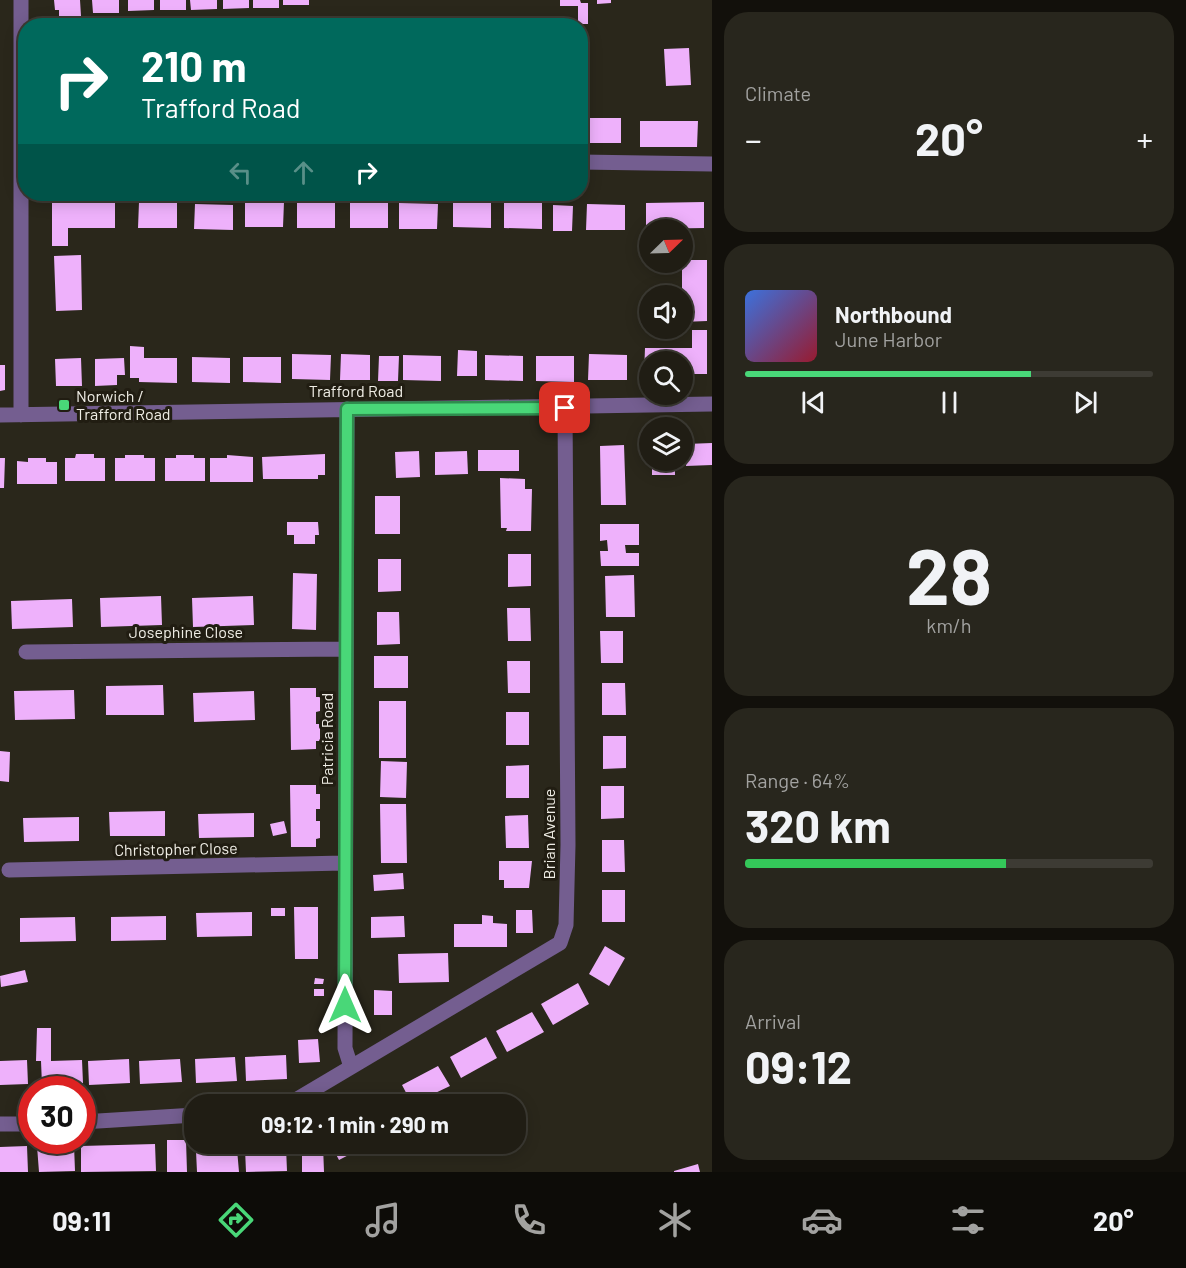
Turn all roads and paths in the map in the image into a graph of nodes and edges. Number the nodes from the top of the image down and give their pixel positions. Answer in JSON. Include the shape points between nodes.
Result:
{"nodes":[{"id":1,"x":21,"y":0,"type":"edge"},
{"id":2,"x":21,"y":18,"type":"edge"},
{"id":3,"x":588,"y":162,"type":"edge"},
{"id":4,"x":712,"y":164,"type":"edge"},
{"id":5,"x":23,"y":201,"type":"edge"},
{"id":6,"x":712,"y":404,"type":"edge"},
{"id":7,"x":565,"y":408,"type":"junction"},
{"id":8,"x":347,"y":409,"type":"junction"},
{"id":9,"x":0,"y":415,"type":"edge"},
{"id":10,"x":21,"y":415,"type":"junction"},
{"id":11,"x":346,"y":649,"type":"junction"},
{"id":12,"x":26,"y":652,"type":"dead end"},
{"id":13,"x":344,"y":863,"type":"junction"},
{"id":14,"x":9,"y":870,"type":"dead end"},
{"id":15,"x":351,"y":1067,"type":"junction"},
{"id":16,"x":306,"y":1094,"type":"edge"},
{"id":17,"x":184,"y":1116,"type":"edge"},
{"id":18,"x":96,"y":1121,"type":"edge"},
{"id":19,"x":0,"y":1124,"type":"edge"},
{"id":20,"x":18,"y":1124,"type":"edge"}],
"edges":[{"from":1,"to":2,"type":"street"},
{"from":3,"to":4,"type":"street"},
{"from":5,"to":10,"type":"street"},
{"from":6,"to":7,"type":"street","name":"Trafford Road"},
{"from":7,"to":8,"type":"street","name":"Trafford Road"},
{"from":7,"to":15,"type":"street","name":"Brian Avenue","via":[[566,925],[560,943]]},
{"from":8,"to":10,"type":"street","name":"Trafford Road"},
{"from":8,"to":11,"type":"street","name":"Patricia Road"},
{"from":9,"to":10,"type":"street","name":"Trafford Road"},
{"from":11,"to":12,"type":"street","name":"Josephine Close"},
{"from":11,"to":13,"type":"street","name":"Patricia Road"},
{"from":13,"to":14,"type":"street","name":"Christopher Close"},
{"from":13,"to":15,"type":"street","name":"Patricia Road","via":[[345,1048]]},
{"from":15,"to":16,"type":"street","name":"Brian Avenue"},
{"from":17,"to":18,"type":"street"},
{"from":19,"to":20,"type":"street"}]}
